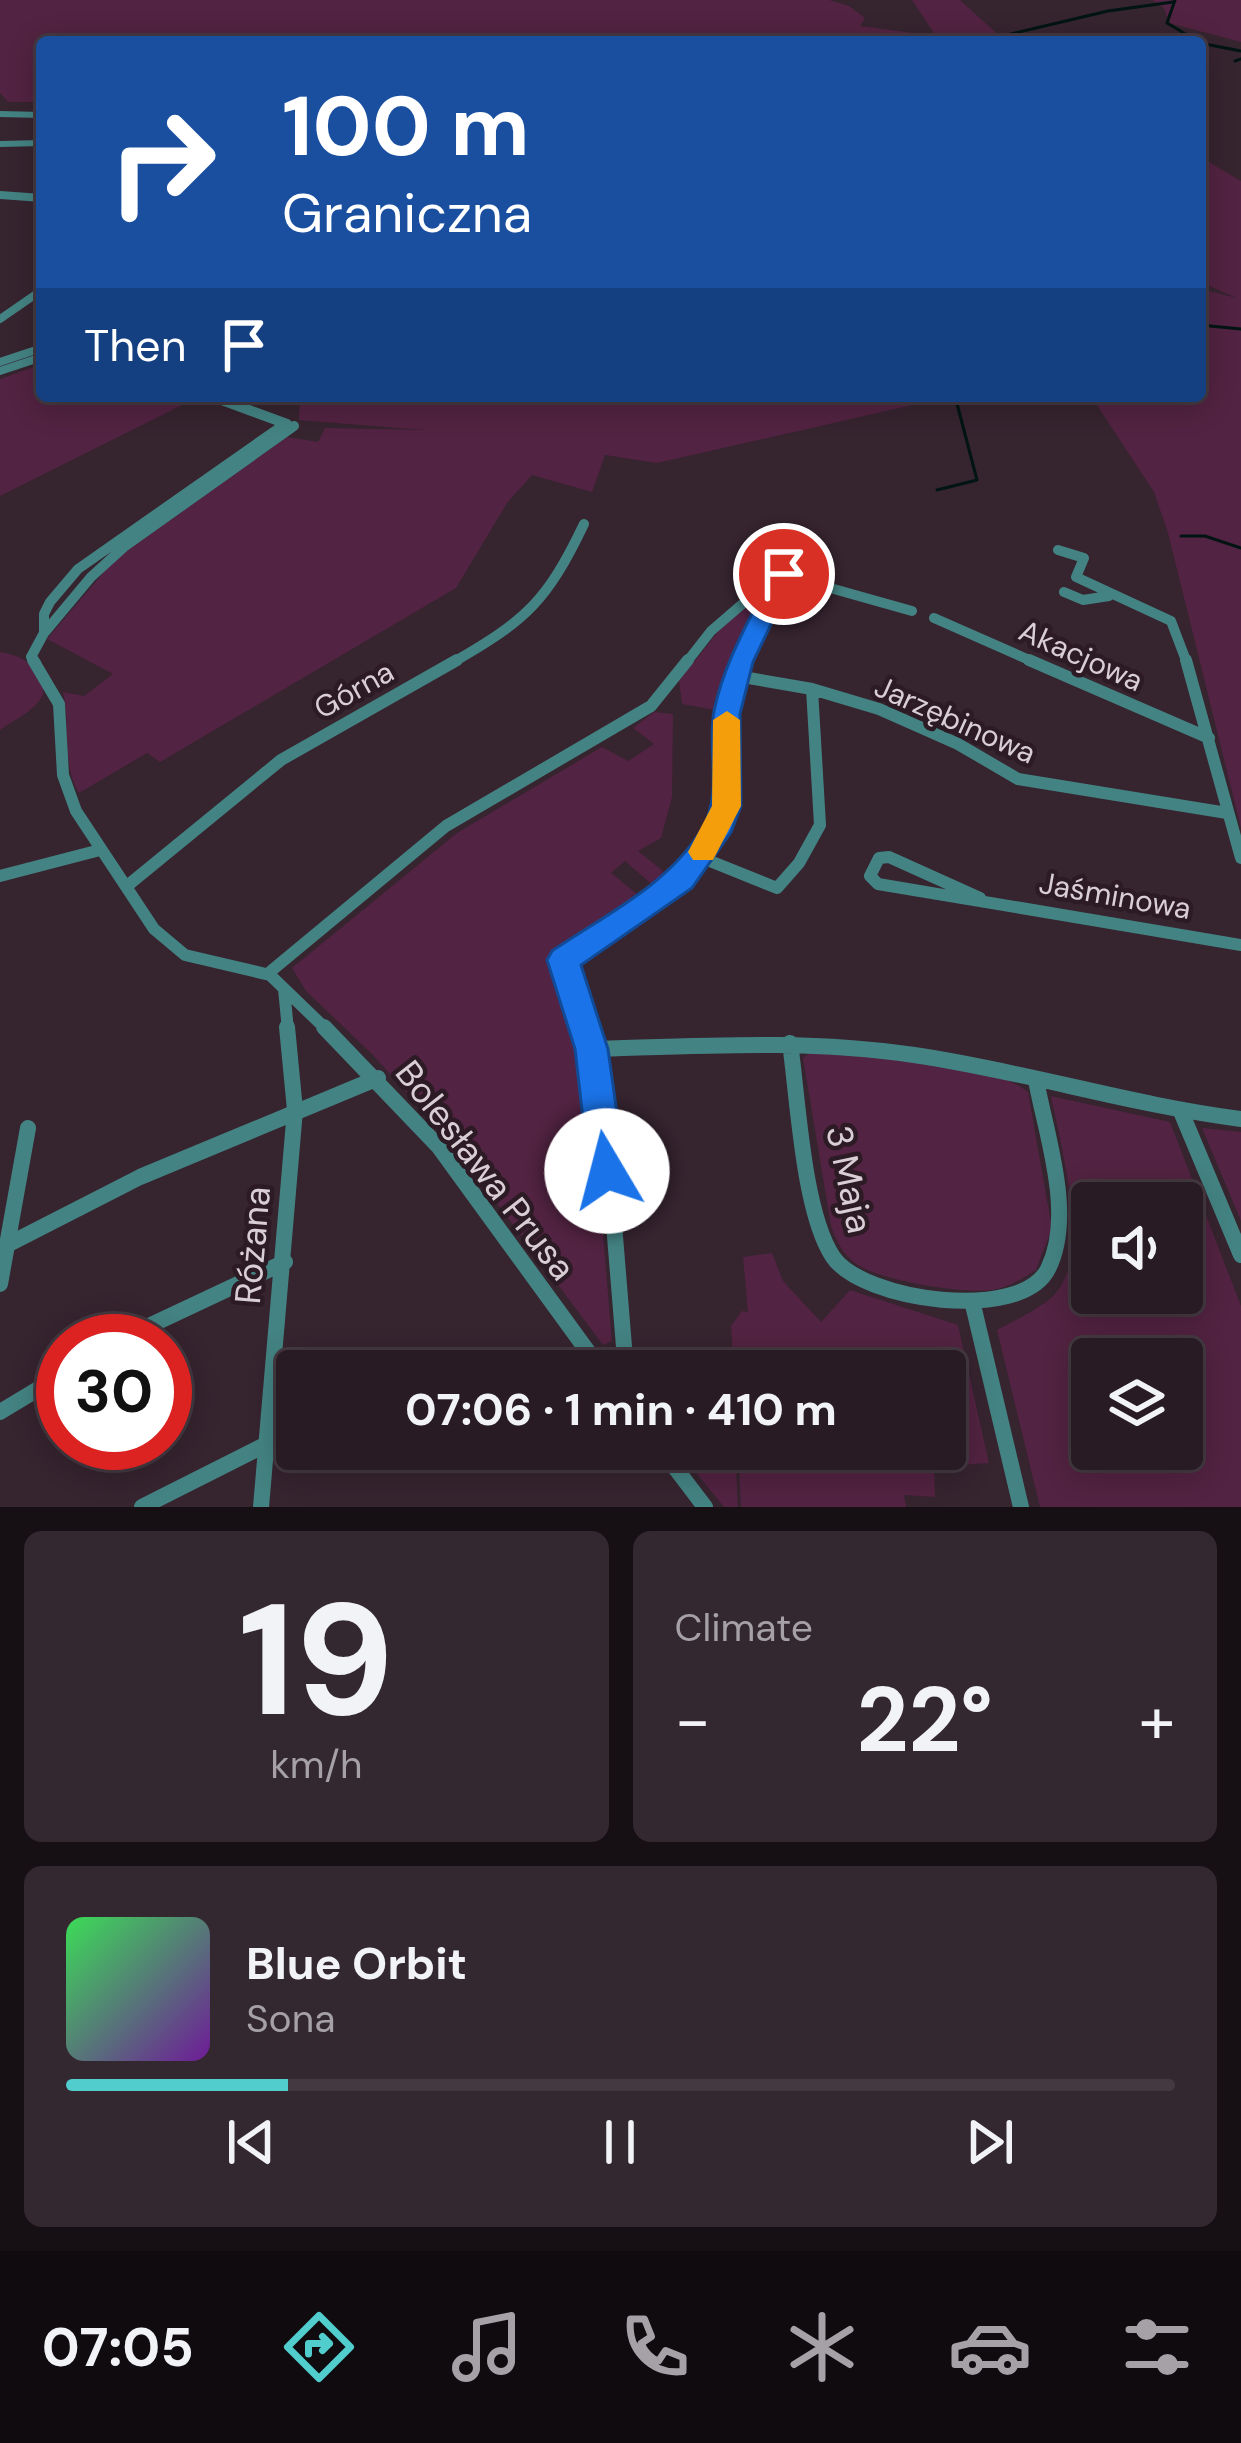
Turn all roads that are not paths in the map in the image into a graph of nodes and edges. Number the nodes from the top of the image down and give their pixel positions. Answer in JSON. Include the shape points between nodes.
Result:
{"nodes":[{"id":1,"x":0,"y":113,"type":"edge"},
{"id":2,"x":36,"y":116,"type":"edge"},
{"id":3,"x":36,"y":143,"type":"edge"},
{"id":4,"x":0,"y":144,"type":"edge"},
{"id":5,"x":0,"y":195,"type":"edge"},
{"id":6,"x":36,"y":198,"type":"edge"},
{"id":7,"x":36,"y":294,"type":"edge"},
{"id":8,"x":0,"y":319,"type":"edge"},
{"id":9,"x":36,"y":353,"type":"edge"},
{"id":10,"x":36,"y":355,"type":"edge"},
{"id":11,"x":0,"y":362,"type":"edge"},
{"id":12,"x":0,"y":371,"type":"edge"},
{"id":13,"x":227,"y":402,"type":"edge"},
{"id":14,"x":584,"y":524,"type":"dead end"},
{"id":15,"x":1058,"y":550,"type":"dead end"},
{"id":16,"x":784,"y":574,"type":"junction"},
{"id":17,"x":1064,"y":592,"type":"dead end"},
{"id":18,"x":1116,"y":596,"type":"junction"},
{"id":19,"x":913,"y":611,"type":"dead end"},
{"id":20,"x":934,"y":618,"type":"dead end"},
{"id":21,"x":737,"y":676,"type":"junction"},
{"id":22,"x":812,"y":689,"type":"junction"},
{"id":23,"x":1209,"y":738,"type":"junction"},
{"id":24,"x":1227,"y":813,"type":"junction"},
{"id":25,"x":100,"y":850,"type":"junction"},
{"id":26,"x":700,"y":857,"type":"junction"},
{"id":27,"x":1241,"y":858,"type":"edge"},
{"id":28,"x":0,"y":877,"type":"edge"},
{"id":29,"x":127,"y":886,"type":"junction"},
{"id":30,"x":980,"y":898,"type":"junction"},
{"id":31,"x":1241,"y":944,"type":"edge"},
{"id":32,"x":271,"y":971,"type":"junction"},
{"id":33,"x":284,"y":988,"type":"junction"},
{"id":34,"x":790,"y":1042,"type":"junction"},
{"id":35,"x":591,"y":1049,"type":"junction"},
{"id":36,"x":378,"y":1078,"type":"junction"},
{"id":37,"x":1036,"y":1080,"type":"junction"},
{"id":38,"x":295,"y":1110,"type":"junction"},
{"id":39,"x":1182,"y":1114,"type":"junction"},
{"id":40,"x":1241,"y":1119,"type":"edge"},
{"id":41,"x":28,"y":1128,"type":"dead end"},
{"id":42,"x":7,"y":1245,"type":"junction"},
{"id":43,"x":1241,"y":1255,"type":"edge"},
{"id":44,"x":284,"y":1262,"type":"junction"},
{"id":45,"x":0,"y":1284,"type":"edge"},
{"id":46,"x":973,"y":1305,"type":"junction"},
{"id":47,"x":173,"y":1314,"type":"edge"},
{"id":48,"x":587,"y":1350,"type":"edge"},
{"id":49,"x":624,"y":1350,"type":"edge"},
{"id":50,"x":36,"y":1390,"type":"edge"},
{"id":51,"x":0,"y":1412,"type":"edge"},
{"id":52,"x":267,"y":1444,"type":"junction"},
{"id":53,"x":677,"y":1470,"type":"edge"},
{"id":54,"x":142,"y":1507,"type":"edge"},
{"id":55,"x":261,"y":1507,"type":"edge"},
{"id":56,"x":705,"y":1507,"type":"edge"},
{"id":57,"x":1021,"y":1507,"type":"edge"}],
"edges":[{"from":1,"to":2,"type":"street"},
{"from":3,"to":4,"type":"street"},
{"from":5,"to":6,"type":"street"},
{"from":7,"to":8,"type":"street"},
{"from":9,"to":11,"type":"street"},
{"from":10,"to":12,"type":"street"},
{"from":13,"to":25,"type":"street","via":[[289,425],[91,577],[31,657],[51,679],[62,713],[62,773]]},
{"from":14,"to":29,"type":"street","name":"Górna","via":[[556,580],[500,636],[281,760]]},
{"from":15,"to":18,"type":"street","via":[[1084,558],[1076,578]]},
{"from":16,"to":19,"type":"street"},
{"from":16,"to":21,"type":"street"},
{"from":16,"to":32,"type":"street","via":[[711,632],[651,706],[446,826]]},
{"from":17,"to":18,"type":"street","via":[[1089,600]]},
{"from":18,"to":23,"type":"street","via":[[1171,621]]},
{"from":20,"to":23,"type":"street","name":"Akacjowa"},
{"from":21,"to":22,"type":"street","name":"Jarzębinowa"},
{"from":21,"to":26,"type":"street","via":[[726,714],[726,806]]},
{"from":22,"to":24,"type":"street","name":"Jarzębinowa","via":[[916,724],[1018,779]]},
{"from":22,"to":26,"type":"street","via":[[820,825],[799,863],[777,888]]},
{"from":23,"to":24,"type":"street"},
{"from":24,"to":27,"type":"street"},
{"from":25,"to":28,"type":"street"},
{"from":25,"to":29,"type":"street"},
{"from":26,"to":35,"type":"street","via":[[681,880],[563,960]]},
{"from":29,"to":32,"type":"street","via":[[172,947],[220,966]]},
{"from":30,"to":30,"type":"street","name":"Jaśminowa","via":[[878,884],[870,876],[879,858],[889,857]]},
{"from":30,"to":31,"type":"street","name":"Jaśminowa"},
{"from":32,"to":33,"type":"street","name":"Bolesława Prusa"},
{"from":33,"to":36,"type":"street","name":"Bolesława Prusa"},
{"from":33,"to":38,"type":"street","name":"Różana"},
{"from":34,"to":35,"type":"street"},
{"from":34,"to":37,"type":"street","via":[[913,1054]]},
{"from":34,"to":46,"type":"street","name":"3 Maja","via":[[822,1227],[836,1261],[877,1285]]},
{"from":35,"to":49,"type":"street"},
{"from":36,"to":38,"type":"street"},
{"from":36,"to":48,"type":"street","name":"Bolesława Prusa","via":[[439,1147]]},
{"from":37,"to":39,"type":"street"},
{"from":37,"to":46,"type":"street","name":"3 Maja","via":[[1058,1248],[1035,1289]]},
{"from":38,"to":42,"type":"street"},
{"from":38,"to":44,"type":"street","name":"Różana"},
{"from":39,"to":40,"type":"street"},
{"from":39,"to":43,"type":"street"},
{"from":41,"to":42,"type":"street"},
{"from":42,"to":45,"type":"street"},
{"from":44,"to":47,"type":"street"},
{"from":44,"to":52,"type":"street","name":"Różana"},
{"from":46,"to":57,"type":"street"},
{"from":50,"to":51,"type":"street"},
{"from":52,"to":54,"type":"street"},
{"from":52,"to":55,"type":"street","name":"Różana"},
{"from":53,"to":56,"type":"street"}]}
